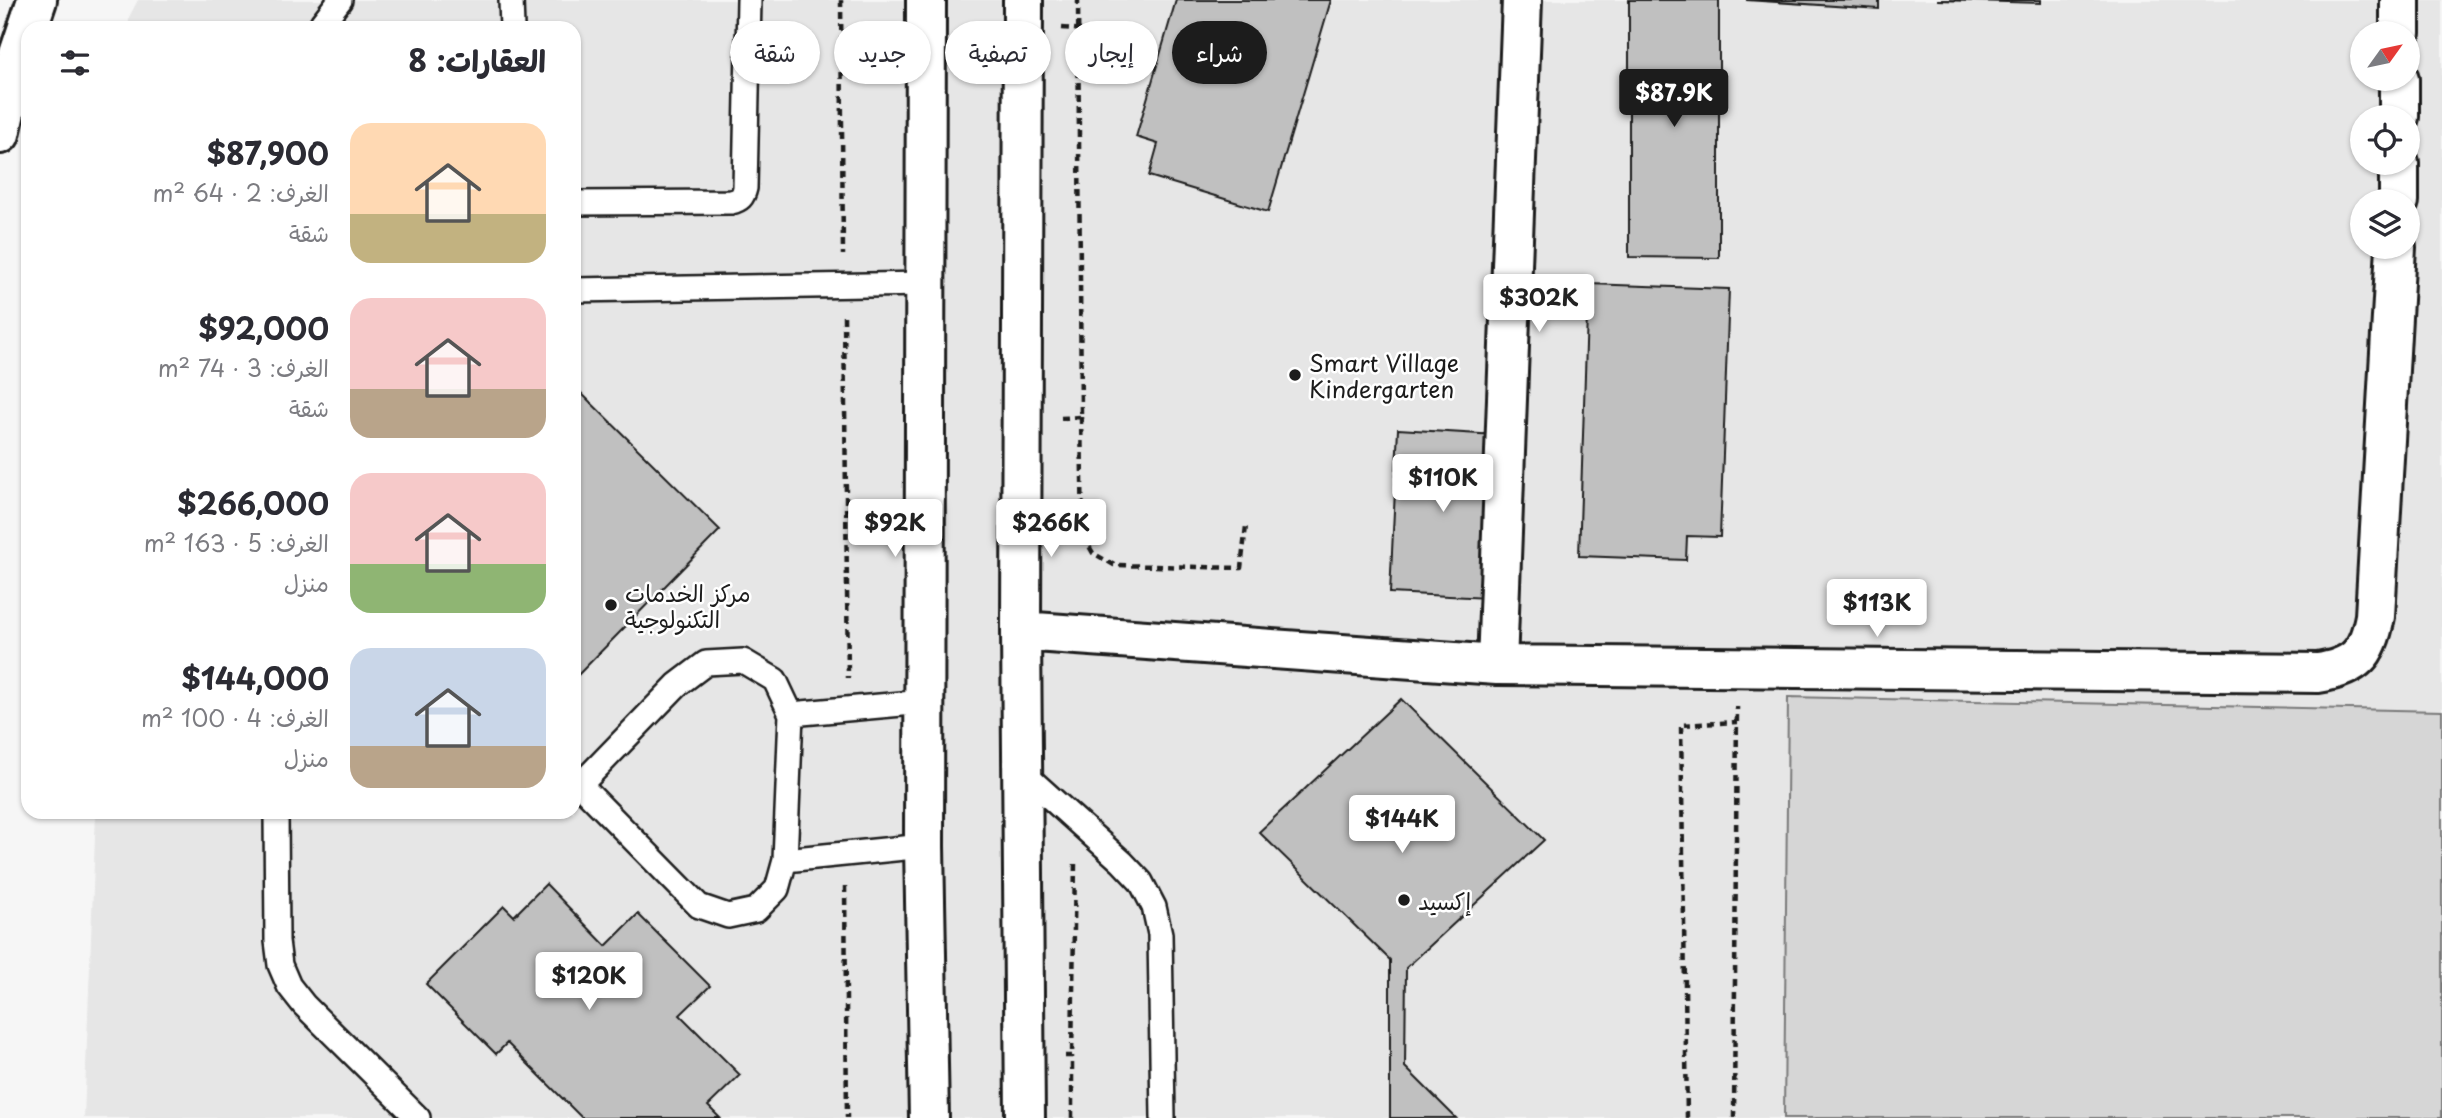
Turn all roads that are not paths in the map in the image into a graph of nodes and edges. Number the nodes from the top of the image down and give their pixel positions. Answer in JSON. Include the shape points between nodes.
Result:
{"nodes":[{"id":1,"x":37,"y":0,"type":"edge"},
{"id":2,"x":340,"y":0,"type":"edge"},
{"id":3,"x":510,"y":0,"type":"edge"},
{"id":4,"x":749,"y":0,"type":"edge"},
{"id":5,"x":926,"y":0,"type":"edge"},
{"id":6,"x":1522,"y":0,"type":"edge"},
{"id":7,"x":2400,"y":0,"type":"edge"},
{"id":8,"x":1023,"y":13,"type":"edge"},
{"id":9,"x":30,"y":21,"type":"edge"},
{"id":10,"x":324,"y":21,"type":"edge"},
{"id":11,"x":512,"y":21,"type":"edge"},
{"id":12,"x":2400,"y":21,"type":"edge"},
{"id":13,"x":21,"y":48,"type":"edge"},
{"id":14,"x":0,"y":134,"type":"edge"},
{"id":15,"x":581,"y":202,"type":"edge"},
{"id":16,"x":2395,"y":259,"type":"edge"},
{"id":17,"x":925,"y":284,"type":"junction"},
{"id":18,"x":581,"y":290,"type":"edge"},
{"id":19,"x":1021,"y":631,"type":"junction"},
{"id":20,"x":1497,"y":665,"type":"junction"},
{"id":21,"x":924,"y":702,"type":"junction"},
{"id":22,"x":791,"y":714,"type":"junction"},
{"id":23,"x":1022,"y":772,"type":"junction"},
{"id":24,"x":581,"y":781,"type":"edge"},
{"id":25,"x":581,"y":789,"type":"edge"},
{"id":26,"x":276,"y":819,"type":"edge"},
{"id":27,"x":924,"y":846,"type":"junction"},
{"id":28,"x":785,"y":860,"type":"junction"},
{"id":29,"x":418,"y":1118,"type":"edge"},
{"id":30,"x":929,"y":1118,"type":"edge"},
{"id":31,"x":1025,"y":1118,"type":"edge"},
{"id":32,"x":1163,"y":1118,"type":"edge"}],
"edges":[{"from":1,"to":9,"type":"street"},
{"from":2,"to":10,"type":"lane"},
{"from":3,"to":11,"type":"lane"},
{"from":4,"to":15,"type":"lane","via":[[746,188],[739,200]]},
{"from":5,"to":17,"type":"street"},
{"from":6,"to":20,"type":"street"},
{"from":7,"to":12,"type":"street"},
{"from":8,"to":19,"type":"street"},
{"from":13,"to":14,"type":"street"},
{"from":16,"to":20,"type":"street","via":[[2375,616],[2371,638],[2359,657],[2340,669],[2318,673]]},
{"from":17,"to":18,"type":"lane"},
{"from":17,"to":21,"type":"street"},
{"from":19,"to":20,"type":"street"},
{"from":19,"to":23,"type":"street"},
{"from":21,"to":22,"type":"lane"},
{"from":21,"to":27,"type":"street"},
{"from":22,"to":24,"type":"lane","via":[[775,680],[754,667],[743,661],[706,663],[677,685]]},
{"from":22,"to":28,"type":"lane"},
{"from":23,"to":31,"type":"street"},
{"from":23,"to":32,"type":"lane","via":[[1122,862],[1141,882],[1154,907],[1160,934]]},
{"from":25,"to":28,"type":"lane","via":[[699,906],[727,916],[756,910],[777,889]]},
{"from":26,"to":29,"type":"lane","via":[[279,965],[304,1005]]},
{"from":27,"to":28,"type":"lane"},
{"from":27,"to":30,"type":"street"}]}
